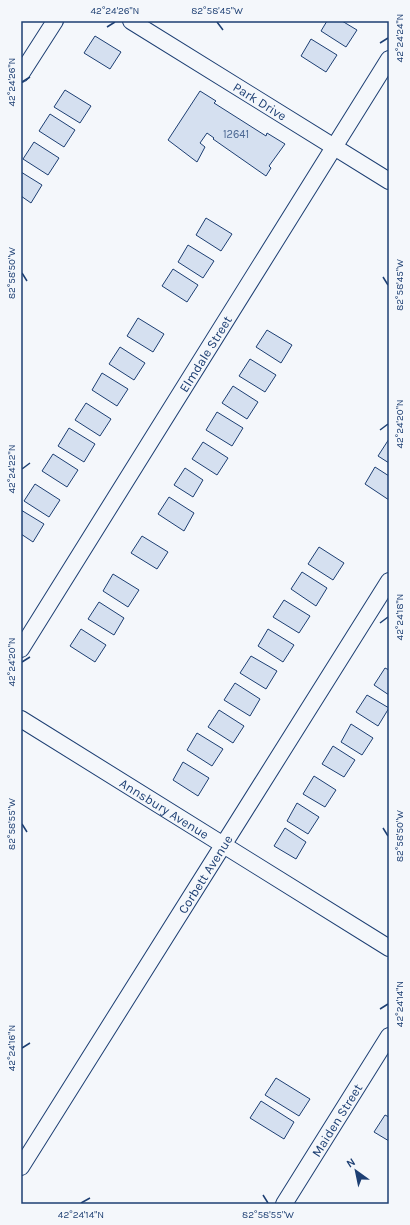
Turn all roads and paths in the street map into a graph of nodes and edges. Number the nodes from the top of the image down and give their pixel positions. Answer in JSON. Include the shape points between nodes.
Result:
{"nodes":[{"id":1,"x":55,"y":21,"type":"edge"},
{"id":2,"x":131,"y":21,"type":"edge"},
{"id":3,"x":389,"y":59,"type":"edge"},
{"id":4,"x":21,"y":74,"type":"edge"},
{"id":5,"x":334,"y":147,"type":"junction"},
{"id":6,"x":389,"y":181,"type":"edge"},
{"id":7,"x":389,"y":581,"type":"edge"},
{"id":8,"x":21,"y":648,"type":"edge"},
{"id":9,"x":21,"y":719,"type":"edge"},
{"id":10,"x":224,"y":845,"type":"junction"},
{"id":11,"x":389,"y":948,"type":"edge"},
{"id":12,"x":389,"y":1036,"type":"edge"},
{"id":13,"x":21,"y":1167,"type":"edge"},
{"id":14,"x":284,"y":1204,"type":"edge"}],
"edges":[{"from":1,"to":4,"type":"street"},
{"from":2,"to":5,"type":"street","name":"Park Drive"},
{"from":3,"to":5,"type":"street","name":"Elmdale Street"},
{"from":5,"to":6,"type":"street","name":"Park Drive"},
{"from":5,"to":8,"type":"street","name":"Elmdale Street"},
{"from":7,"to":10,"type":"street","name":"Corbett Avenue"},
{"from":9,"to":10,"type":"street","name":"Annsbury Avenue"},
{"from":10,"to":11,"type":"street","name":"Annsbury Avenue"},
{"from":10,"to":13,"type":"street","name":"Corbett Avenue"},
{"from":12,"to":14,"type":"street","name":"Maiden Street"}]}
